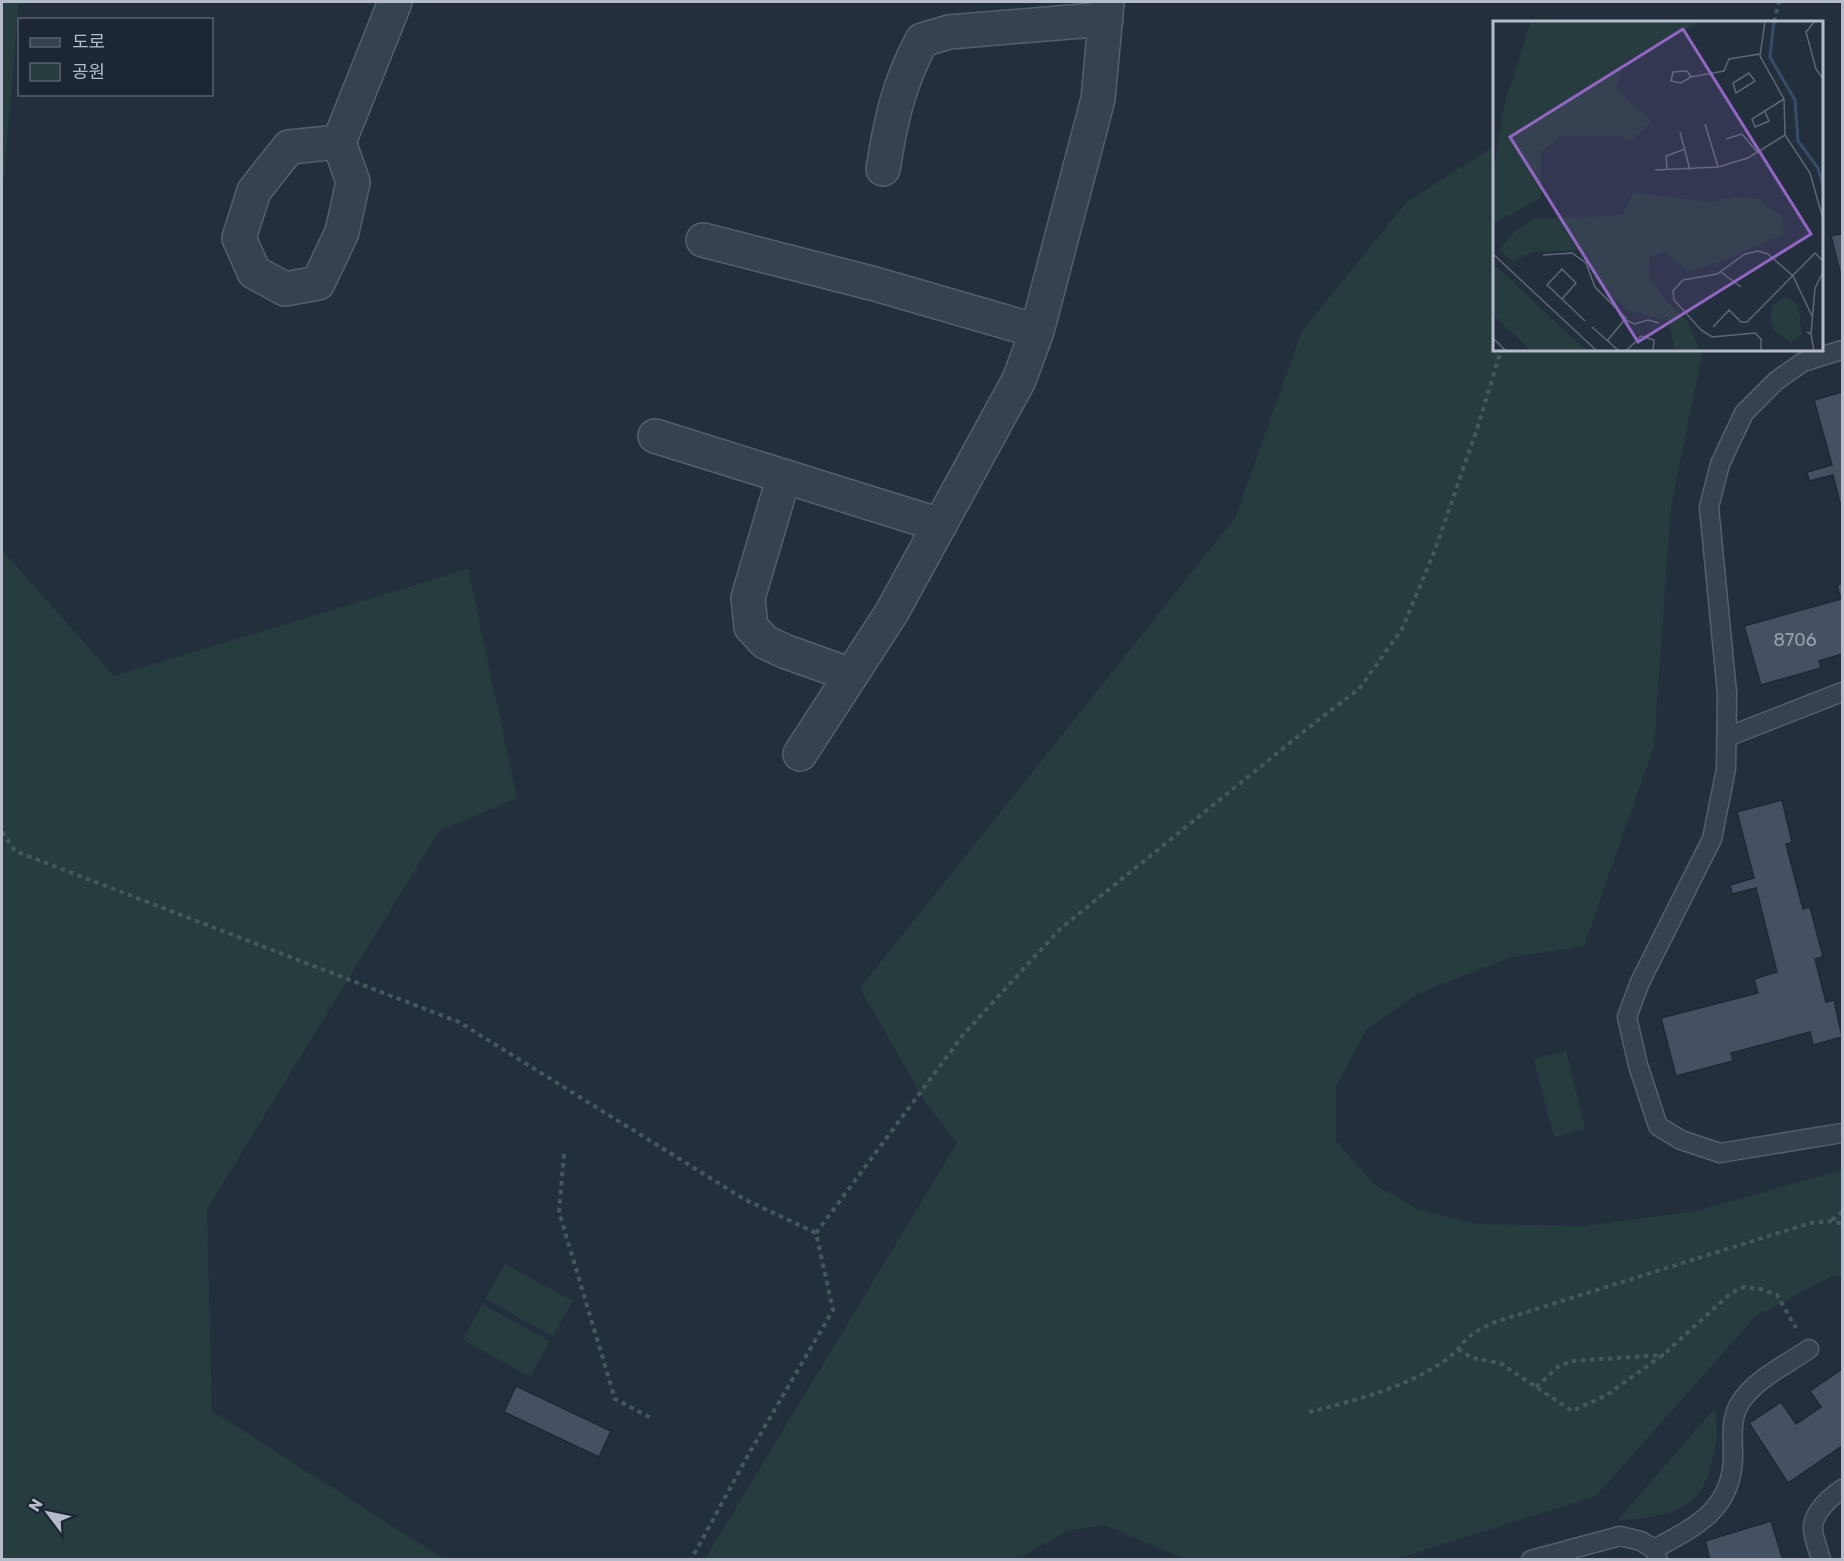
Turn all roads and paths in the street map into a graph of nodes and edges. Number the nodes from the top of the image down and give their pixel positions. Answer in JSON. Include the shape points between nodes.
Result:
{"nodes":[{"id":1,"x":395,"y":2,"type":"edge"},
{"id":2,"x":1779,"y":2,"type":"edge"},
{"id":3,"x":1106,"y":10,"type":"edge"},
{"id":4,"x":1774,"y":21,"type":"edge"},
{"id":5,"x":339,"y":142,"type":"dead end"},
{"id":6,"x":883,"y":169,"type":"dead end"},
{"id":7,"x":704,"y":240,"type":"dead end"},
{"id":8,"x":1037,"y":331,"type":"junction"},
{"id":9,"x":1842,"y":350,"type":"edge"},
{"id":10,"x":1501,"y":351,"type":"edge"},
{"id":11,"x":655,"y":436,"type":"dead end"},
{"id":12,"x":784,"y":476,"type":"junction"},
{"id":13,"x":940,"y":525,"type":"junction"},
{"id":14,"x":851,"y":675,"type":"junction"},
{"id":15,"x":1842,"y":692,"type":"edge"},
{"id":16,"x":1727,"y":737,"type":"junction"},
{"id":17,"x":800,"y":754,"type":"dead end"},
{"id":18,"x":2,"y":832,"type":"edge"},
{"id":19,"x":1842,"y":1133,"type":"edge"},
{"id":20,"x":564,"y":1154,"type":"dead end"},
{"id":21,"x":1842,"y":1212,"type":"edge"},
{"id":22,"x":1832,"y":1221,"type":"junction"},
{"id":23,"x":1842,"y":1224,"type":"edge"},
{"id":24,"x":816,"y":1233,"type":"junction"},
{"id":25,"x":1458,"y":1349,"type":"junction"},
{"id":26,"x":1809,"y":1349,"type":"joint"},
{"id":27,"x":1665,"y":1354,"type":"junction"},
{"id":28,"x":1536,"y":1387,"type":"junction"},
{"id":29,"x":1309,"y":1412,"type":"dead end"},
{"id":30,"x":653,"y":1419,"type":"dead end"},
{"id":31,"x":1842,"y":1489,"type":"edge"},
{"id":32,"x":1656,"y":1555,"type":"edge"},
{"id":33,"x":691,"y":1560,"type":"edge"},
{"id":34,"x":1531,"y":1560,"type":"edge"},
{"id":35,"x":1821,"y":1560,"type":"edge"}],
"edges":[{"from":1,"to":5,"type":"street"},
{"from":2,"to":4,"type":"path"},
{"from":3,"to":6,"type":"street","via":[[949,32],[922,40],[893,111]]},
{"from":3,"to":8,"type":"street","via":[[1098,99]]},
{"from":7,"to":8,"type":"street"},
{"from":8,"to":13,"type":"street","via":[[1019,380]]},
{"from":9,"to":16,"type":"lane","via":[[1803,362],[1776,381],[1744,413],[1720,464],[1709,507],[1727,693]]},
{"from":10,"to":24,"type":"path","via":[[1435,550],[1402,629],[1359,689],[1060,929],[963,1035]]},
{"from":11,"to":12,"type":"street"},
{"from":12,"to":13,"type":"street"},
{"from":12,"to":14,"type":"street","via":[[748,598],[752,627],[765,642]]},
{"from":13,"to":14,"type":"street","via":[[892,612]]},
{"from":14,"to":17,"type":"street"},
{"from":15,"to":16,"type":"lane"},
{"from":16,"to":19,"type":"lane","via":[[1726,769],[1712,839],[1640,982],[1627,1017],[1638,1065],[1658,1126],[1681,1140],[1720,1153]]},
{"from":18,"to":24,"type":"path","via":[[15,850],[459,1022],[744,1198]]},
{"from":20,"to":30,"type":"path","via":[[559,1212],[615,1399]]},
{"from":21,"to":22,"type":"path"},
{"from":22,"to":23,"type":"path"},
{"from":22,"to":25,"type":"path","via":[[1768,1235],[1495,1322],[1472,1335]]},
{"from":24,"to":33,"type":"path","via":[[833,1310]]},
{"from":25,"to":28,"type":"path","via":[[1472,1358],[1500,1363]]},
{"from":25,"to":29,"type":"path","via":[[1388,1389]]},
{"from":26,"to":27,"type":"path","via":[[1777,1295],[1744,1287],[1731,1293]]},
{"from":26,"to":32,"type":"lane","via":[[1752,1388],[1739,1405],[1732,1431],[1733,1459],[1727,1489],[1711,1514]]},
{"from":27,"to":28,"type":"path","via":[[1572,1361],[1559,1366]]},
{"from":27,"to":28,"type":"path","via":[[1607,1395],[1572,1411]]},
{"from":31,"to":35,"type":"lane","via":[[1818,1512],[1813,1527]]},
{"from":32,"to":34,"type":"lane","via":[[1641,1541],[1620,1536]]}]}
